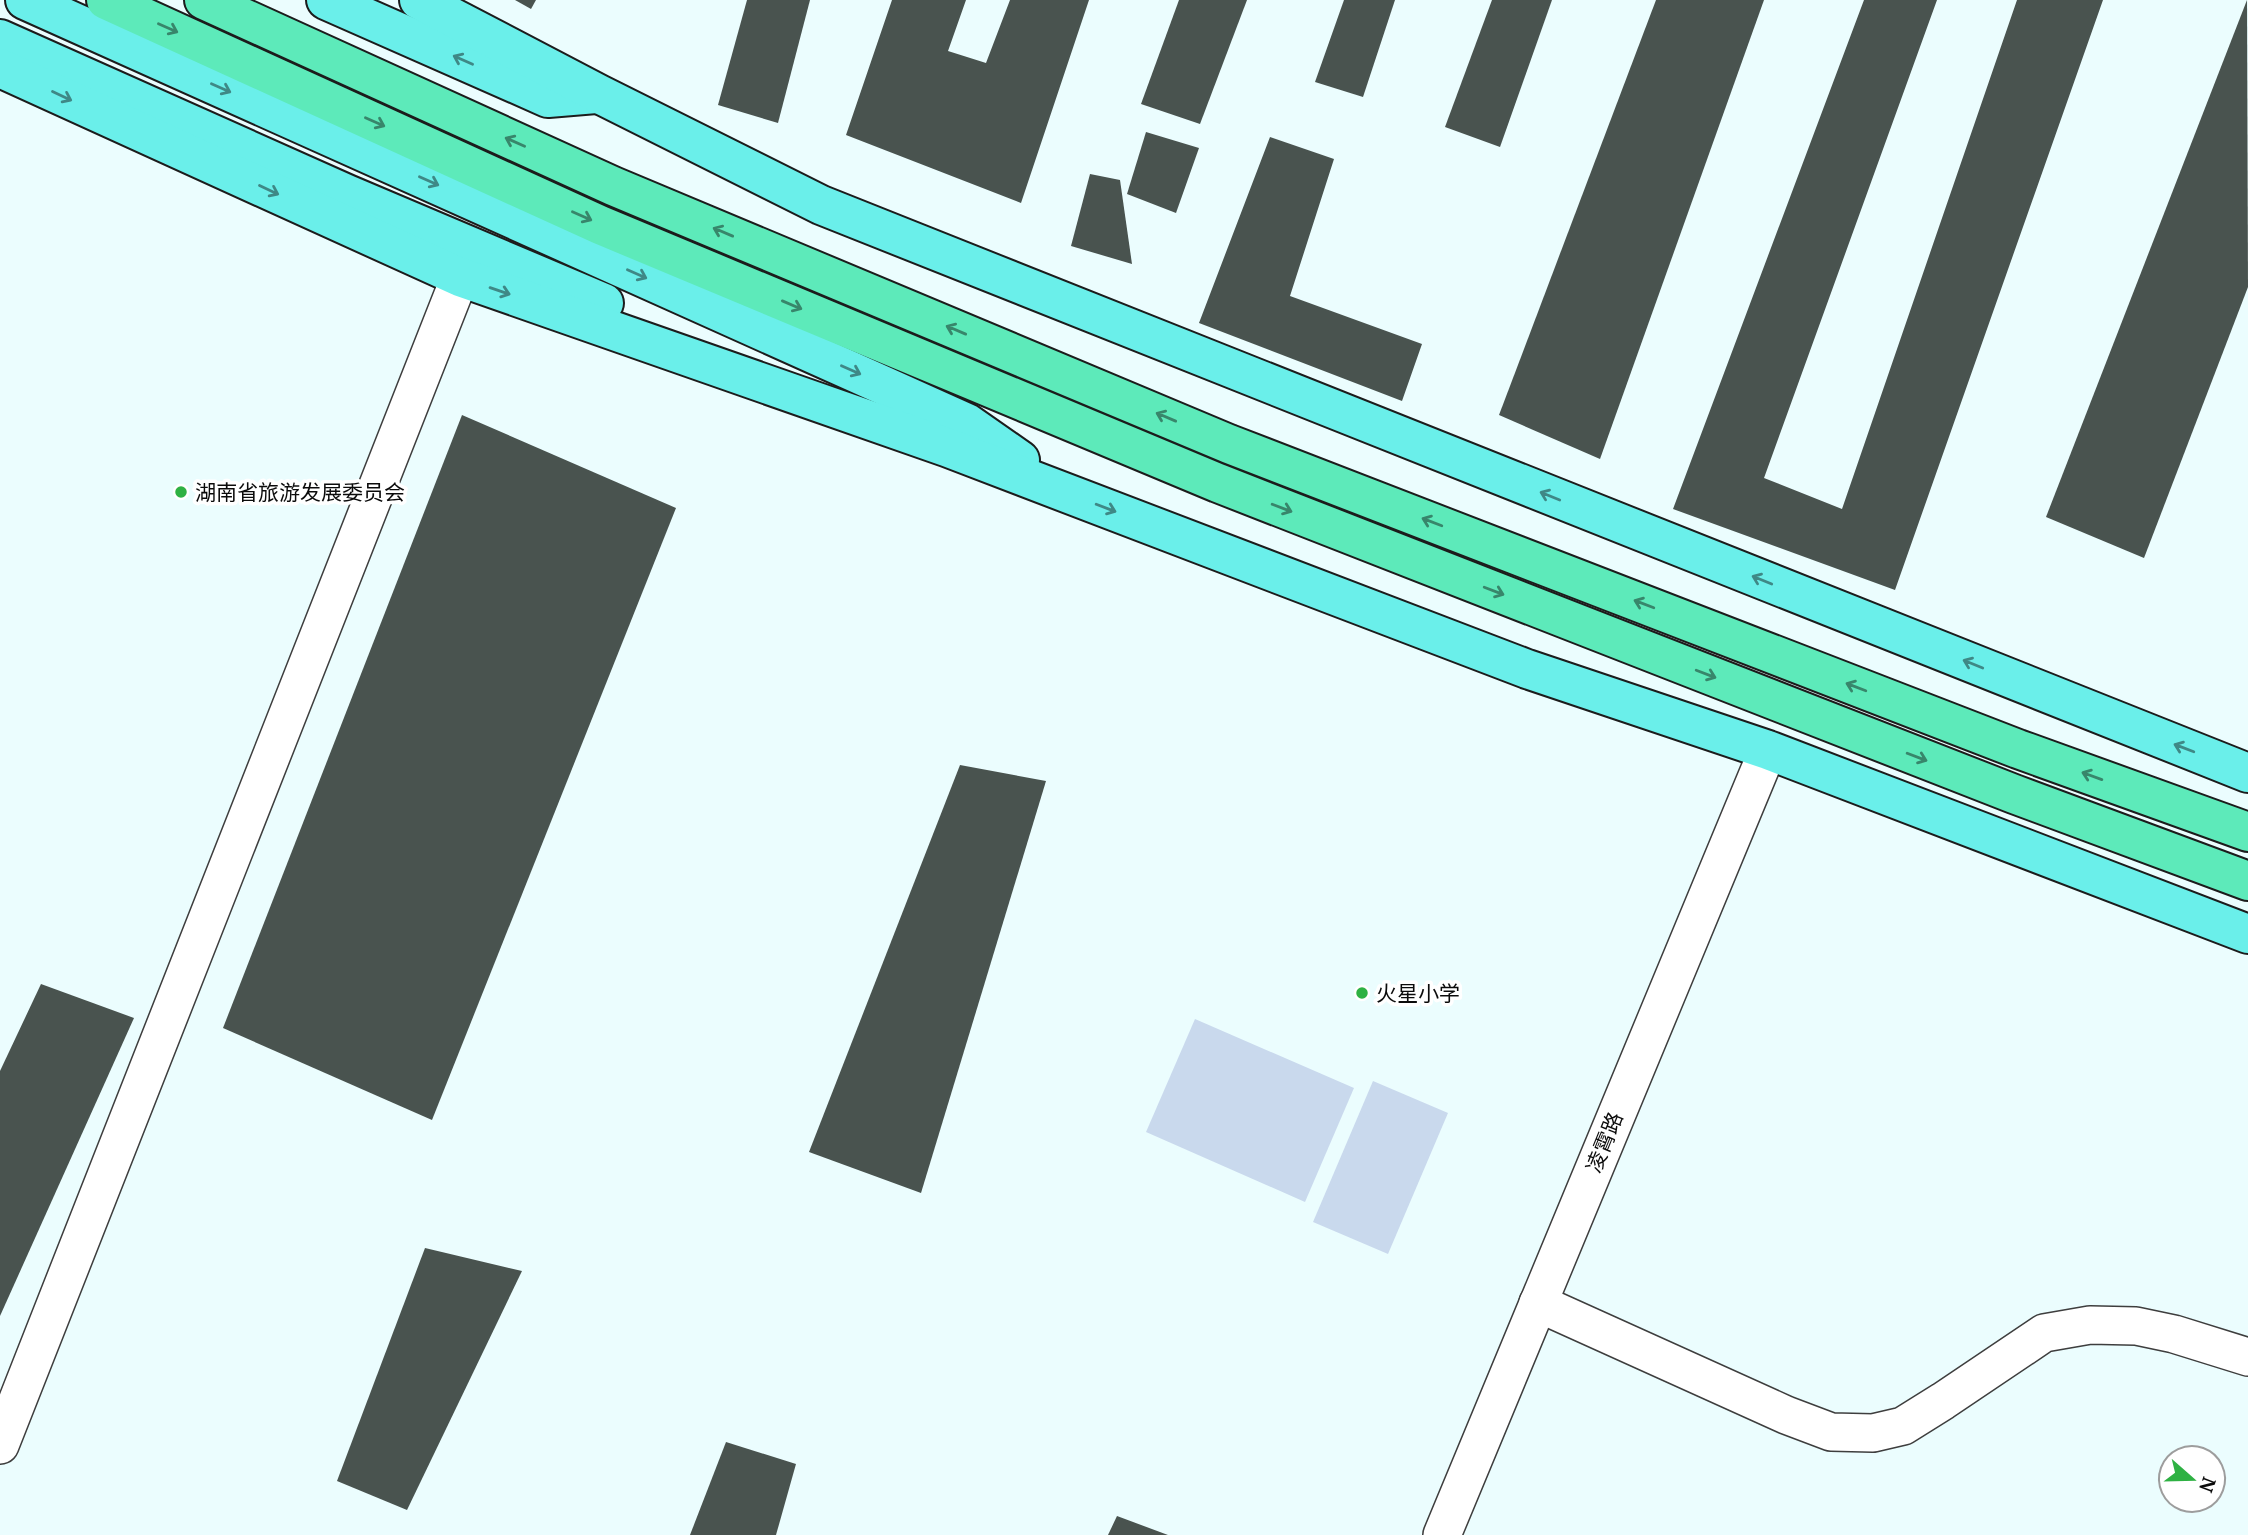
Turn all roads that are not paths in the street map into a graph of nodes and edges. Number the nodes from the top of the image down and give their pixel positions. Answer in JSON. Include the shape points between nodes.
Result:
{"nodes":[{"id":1,"x":25,"y":0,"type":"edge"},
{"id":2,"x":106,"y":0,"type":"edge"},
{"id":3,"x":204,"y":0,"type":"edge"},
{"id":4,"x":326,"y":0,"type":"edge"},
{"id":5,"x":419,"y":0,"type":"edge"},
{"id":6,"x":0,"y":39,"type":"edge"},
{"id":7,"x":0,"y":68,"type":"edge"},
{"id":8,"x":598,"y":94,"type":"junction"},
{"id":9,"x":460,"y":277,"type":"junction"},
{"id":10,"x":946,"y":447,"type":"junction"},
{"id":11,"x":1067,"y":492,"type":"junction"},
{"id":12,"x":1768,"y":750,"type":"junction"},
{"id":13,"x":2248,"y":773,"type":"edge"},
{"id":14,"x":2248,"y":832,"type":"edge"},
{"id":15,"x":2248,"y":881,"type":"edge"},
{"id":16,"x":2248,"y":934,"type":"edge"},
{"id":17,"x":1538,"y":1303,"type":"junction"},
{"id":18,"x":2248,"y":1357,"type":"edge"},
{"id":19,"x":0,"y":1445,"type":"edge"},
{"id":20,"x":1441,"y":1535,"type":"edge"}],
"edges":[{"from":1,"to":11,"type":"main road","one_way":true,"via":[[967,423]]},
{"from":2,"to":15,"type":"highway","one_way":true,"via":[[600,225],[1206,477]]},
{"from":14,"to":3,"type":"highway","one_way":true,"via":[[2018,750],[1229,443],[613,187]]},
{"from":8,"to":4,"type":"main road","one_way":true,"via":[[548,98]]},
{"from":5,"to":8,"type":"main road"},
{"from":6,"to":10,"type":"main road","via":[[347,194]]},
{"from":7,"to":9,"type":"main road","one_way":true},
{"from":13,"to":8,"type":"main road","one_way":true,"via":[[821,205]]},
{"from":9,"to":10,"type":"main road","one_way":true},
{"from":9,"to":19,"type":"street"},
{"from":10,"to":11,"type":"main road"},
{"from":11,"to":12,"type":"main road","one_way":true,"via":[[1527,669]]},
{"from":12,"to":16,"type":"main road"},
{"from":12,"to":17,"type":"street","name":"凌霄路"},
{"from":17,"to":18,"type":"street","via":[[1831,1432],[1873,1433],[1903,1426],[2044,1333],[2055,1331],[2090,1325],[2136,1326]]},
{"from":17,"to":20,"type":"street","name":"凌霄路"}]}
